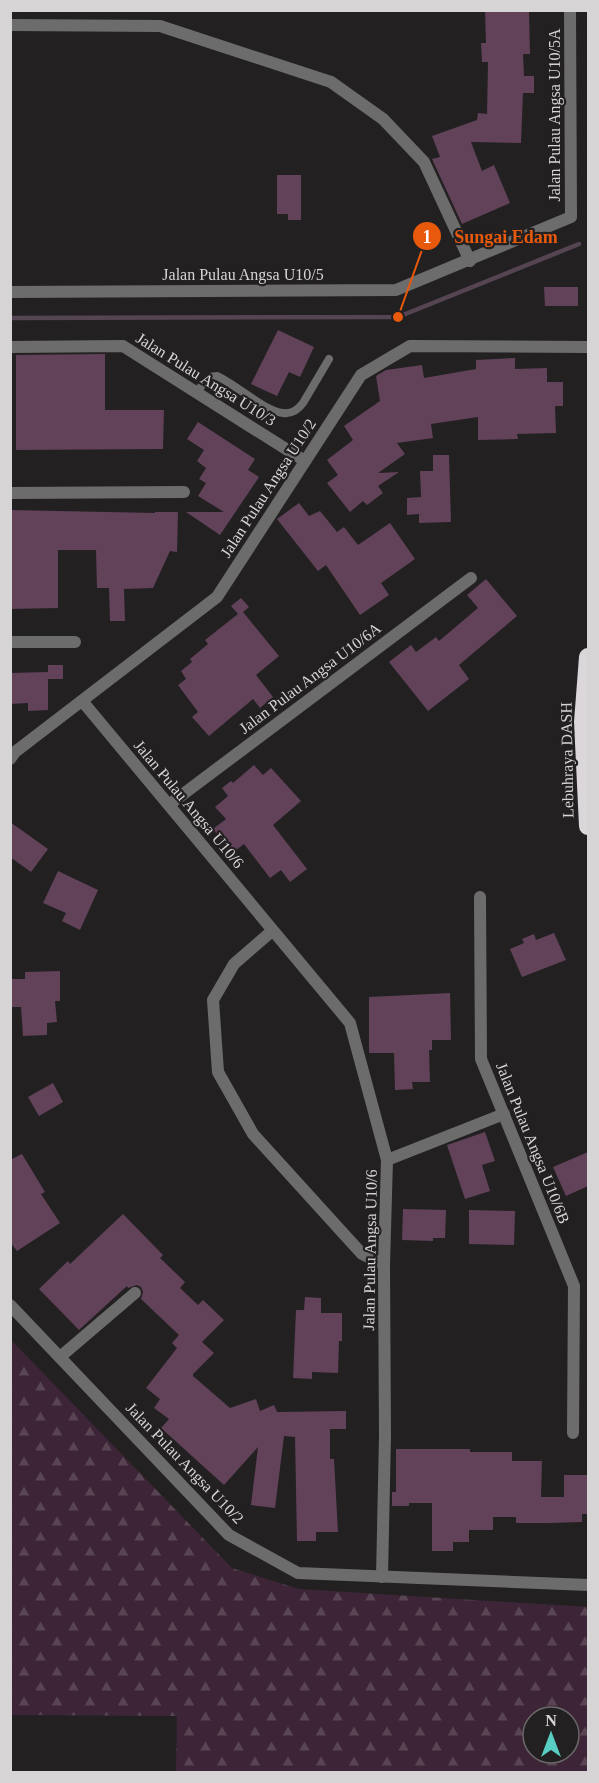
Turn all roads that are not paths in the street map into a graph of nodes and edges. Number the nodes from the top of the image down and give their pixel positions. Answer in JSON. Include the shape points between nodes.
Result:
{"nodes":[{"id":1,"x":570,"y":10,"type":"edge"},
{"id":2,"x":10,"y":25,"type":"edge"},
{"id":3,"x":470,"y":261,"type":"junction"},
{"id":4,"x":10,"y":292,"type":"edge"},
{"id":5,"x":10,"y":347,"type":"edge"},
{"id":6,"x":588,"y":347,"type":"edge"},
{"id":7,"x":329,"y":359,"type":"dead end"},
{"id":8,"x":196,"y":392,"type":"junction"},
{"id":9,"x":305,"y":461,"type":"junction"},
{"id":10,"x":184,"y":492,"type":"dead end"},
{"id":11,"x":10,"y":493,"type":"edge"},
{"id":12,"x":471,"y":578,"type":"dead end"},
{"id":13,"x":10,"y":642,"type":"edge"},
{"id":14,"x":75,"y":642,"type":"dead end"},
{"id":15,"x":588,"y":657,"type":"edge"},
{"id":16,"x":83,"y":702,"type":"junction"},
{"id":17,"x":10,"y":759,"type":"edge"},
{"id":18,"x":170,"y":804,"type":"junction"},
{"id":19,"x":588,"y":826,"type":"edge"},
{"id":20,"x":480,"y":897,"type":"dead end"},
{"id":21,"x":272,"y":931,"type":"junction"},
{"id":22,"x":504,"y":1114,"type":"junction"},
{"id":23,"x":387,"y":1160,"type":"junction"},
{"id":24,"x":384,"y":1265,"type":"junction"},
{"id":25,"x":135,"y":1293,"type":"dead end"},
{"id":26,"x":10,"y":1305,"type":"edge"},
{"id":27,"x":60,"y":1357,"type":"junction"},
{"id":28,"x":573,"y":1434,"type":"dead end"},
{"id":29,"x":382,"y":1576,"type":"junction"},
{"id":30,"x":588,"y":1585,"type":"edge"}],
"edges":[{"from":1,"to":3,"type":"street","name":"Jalan Pulau Angsa U10/5A","via":[[572,217]]},
{"from":2,"to":3,"type":"street","via":[[160,26],[331,82],[383,119],[424,162]]},
{"from":3,"to":4,"type":"street","name":"Jalan Pulau Angsa U10/5","via":[[396,290]]},
{"from":5,"to":8,"type":"street","name":"Jalan Pulau Angsa U10/3","via":[[123,346]]},
{"from":6,"to":9,"type":"street","name":"Jalan Pulau Angsa U10/2","via":[[410,346],[361,375]]},
{"from":7,"to":8,"type":"lane","via":[[303,403],[286,414],[217,376],[210,377]]},
{"from":8,"to":9,"type":"street","name":"Jalan Pulau Angsa U10/3"},
{"from":9,"to":16,"type":"street","name":"Jalan Pulau Angsa U10/2","via":[[217,597]]},
{"from":10,"to":11,"type":"street"},
{"from":12,"to":18,"type":"street","name":"Jalan Pulau Angsa U10/6A"},
{"from":13,"to":14,"type":"street"},
{"from":15,"to":19,"type":"highway","name":"Lebuhraya DASH","via":[[583,722]]},
{"from":16,"to":17,"type":"street","name":"Jalan Pulau Angsa U10/2"},
{"from":16,"to":18,"type":"street","name":"Jalan Pulau Angsa U10/6"},
{"from":18,"to":21,"type":"street","name":"Jalan Pulau Angsa U10/6"},
{"from":20,"to":22,"type":"street","name":"Jalan Pulau Angsa U10/6B","via":[[481,1059]]},
{"from":21,"to":23,"type":"street","name":"Jalan Pulau Angsa U10/6","via":[[350,1023]]},
{"from":21,"to":24,"type":"street","via":[[234,964],[213,1000],[218,1072],[253,1134],[362,1254]]},
{"from":22,"to":23,"type":"street"},
{"from":22,"to":28,"type":"street","name":"Jalan Pulau Angsa U10/6B","via":[[574,1286]]},
{"from":23,"to":24,"type":"street","name":"Jalan Pulau Angsa U10/6"},
{"from":24,"to":29,"type":"street","name":"Jalan Pulau Angsa U10/6","via":[[386,1435]]},
{"from":25,"to":27,"type":"street"},
{"from":26,"to":27,"type":"street","name":"Jalan Pulau Angsa U10/2"},
{"from":27,"to":29,"type":"street","name":"Jalan Pulau Angsa U10/2","via":[[229,1535],[298,1573]]},
{"from":29,"to":30,"type":"street","name":"Jalan Pulau Angsa U10/2"}]}
